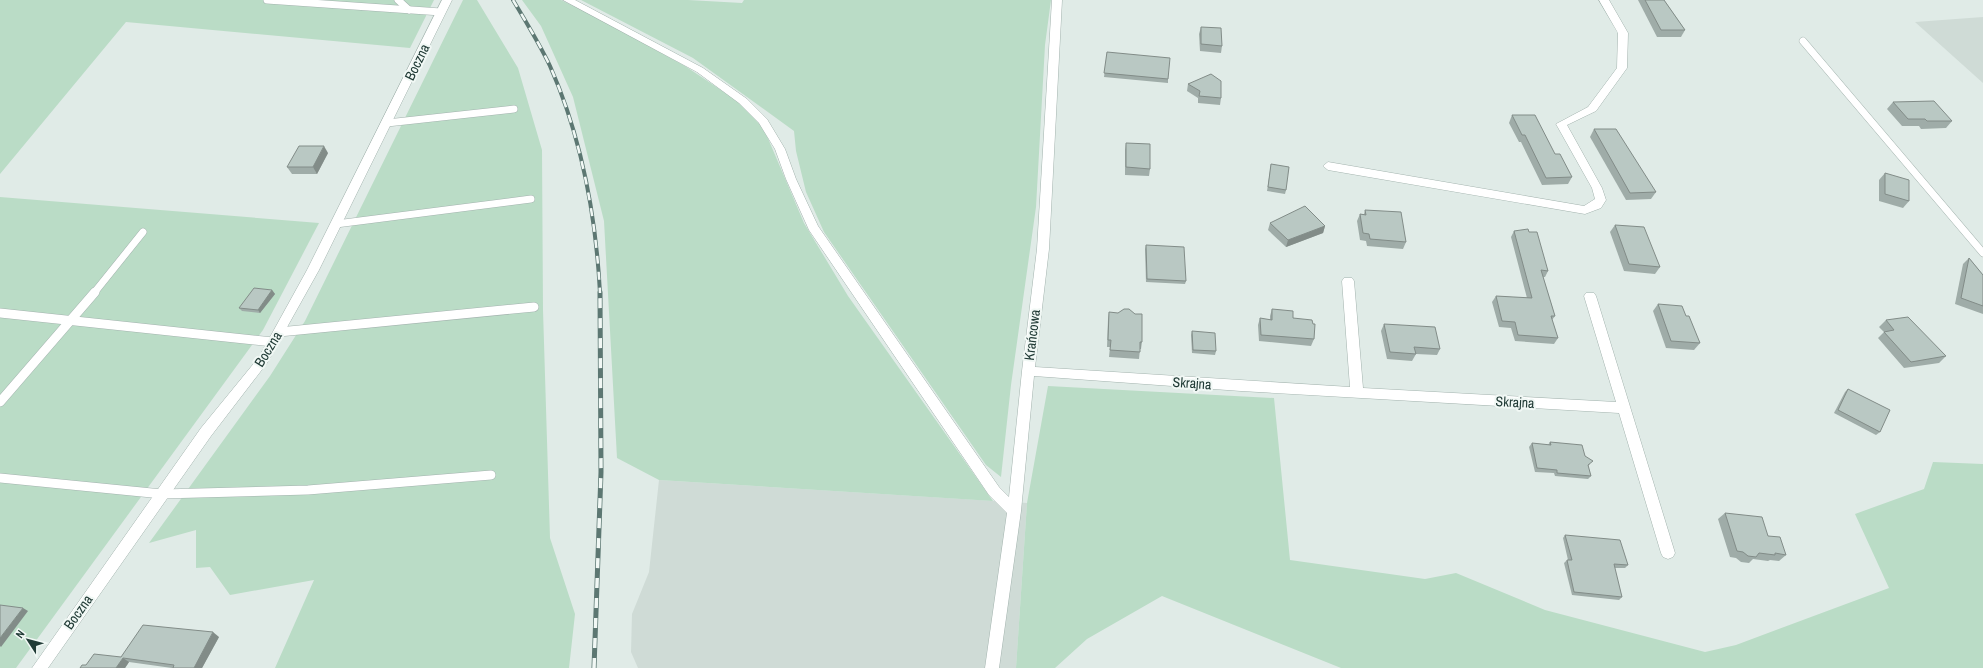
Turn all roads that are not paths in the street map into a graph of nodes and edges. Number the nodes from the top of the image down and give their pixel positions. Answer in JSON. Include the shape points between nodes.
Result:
{"nodes":[{"id":1,"x":267,"y":0,"type":"edge"},
{"id":2,"x":398,"y":0,"type":"edge"},
{"id":3,"x":447,"y":0,"type":"edge"},
{"id":4,"x":568,"y":0,"type":"edge"},
{"id":5,"x":1057,"y":0,"type":"edge"},
{"id":6,"x":1604,"y":0,"type":"edge"},
{"id":7,"x":409,"y":10,"type":"junction"},
{"id":8,"x":441,"y":12,"type":"junction"},
{"id":9,"x":1803,"y":41,"type":"dead end"},
{"id":10,"x":514,"y":109,"type":"dead end"},
{"id":11,"x":387,"y":122,"type":"junction"},
{"id":12,"x":1328,"y":166,"type":"dead end"},
{"id":13,"x":530,"y":199,"type":"dead end"},
{"id":14,"x":336,"y":224,"type":"junction"},
{"id":15,"x":143,"y":232,"type":"dead end"},
{"id":16,"x":1983,"y":253,"type":"edge"},
{"id":17,"x":1348,"y":281,"type":"dead end"},
{"id":18,"x":1590,"y":296,"type":"dead end"},
{"id":19,"x":534,"y":307,"type":"dead end"},
{"id":20,"x":0,"y":313,"type":"edge"},
{"id":21,"x":71,"y":321,"type":"junction"},
{"id":22,"x":276,"y":337,"type":"junction"},
{"id":23,"x":1028,"y":371,"type":"junction"},
{"id":24,"x":1357,"y":393,"type":"junction"},
{"id":25,"x":0,"y":402,"type":"edge"},
{"id":26,"x":1624,"y":408,"type":"junction"},
{"id":27,"x":491,"y":474,"type":"dead end"},
{"id":28,"x":0,"y":478,"type":"edge"},
{"id":29,"x":162,"y":494,"type":"junction"},
{"id":30,"x":1014,"y":511,"type":"junction"},
{"id":31,"x":1668,"y":553,"type":"dead end"},
{"id":32,"x":39,"y":668,"type":"edge"},
{"id":33,"x":992,"y":668,"type":"edge"}],
"edges":[{"from":1,"to":7,"type":"lane"},
{"from":2,"to":7,"type":"lane"},
{"from":3,"to":8,"type":"street","name":"Boczna"},
{"from":4,"to":30,"type":"street","via":[[700,70],[743,101],[762,121],[780,149],[813,228],[994,490]]},
{"from":5,"to":23,"type":"street","name":"Krańcowa","via":[[1043,249]]},
{"from":6,"to":12,"type":"street","via":[[1623,33],[1622,68],[1592,109],[1561,124],[1597,188],[1601,200],[1597,205],[1585,210]]},
{"from":7,"to":8,"type":"lane"},
{"from":8,"to":11,"type":"street","name":"Boczna"},
{"from":9,"to":16,"type":"lane"},
{"from":10,"to":11,"type":"lane"},
{"from":11,"to":14,"type":"street","name":"Boczna"},
{"from":13,"to":14,"type":"lane"},
{"from":14,"to":22,"type":"street","name":"Boczna"},
{"from":15,"to":21,"type":"lane"},
{"from":17,"to":24,"type":"street"},
{"from":18,"to":26,"type":"street"},
{"from":19,"to":22,"type":"lane"},
{"from":20,"to":21,"type":"lane"},
{"from":21,"to":22,"type":"lane"},
{"from":21,"to":25,"type":"lane"},
{"from":22,"to":29,"type":"street","name":"Boczna","via":[[263,360],[206,432]]},
{"from":23,"to":24,"type":"street","name":"Skrajna"},
{"from":23,"to":30,"type":"street","name":"Krańcowa"},
{"from":24,"to":26,"type":"street","name":"Skrajna"},
{"from":26,"to":31,"type":"street"},
{"from":27,"to":29,"type":"lane","via":[[308,490]]},
{"from":28,"to":29,"type":"lane"},
{"from":29,"to":32,"type":"street","name":"Boczna"},
{"from":30,"to":33,"type":"street","name":"Krańcowa"}]}
